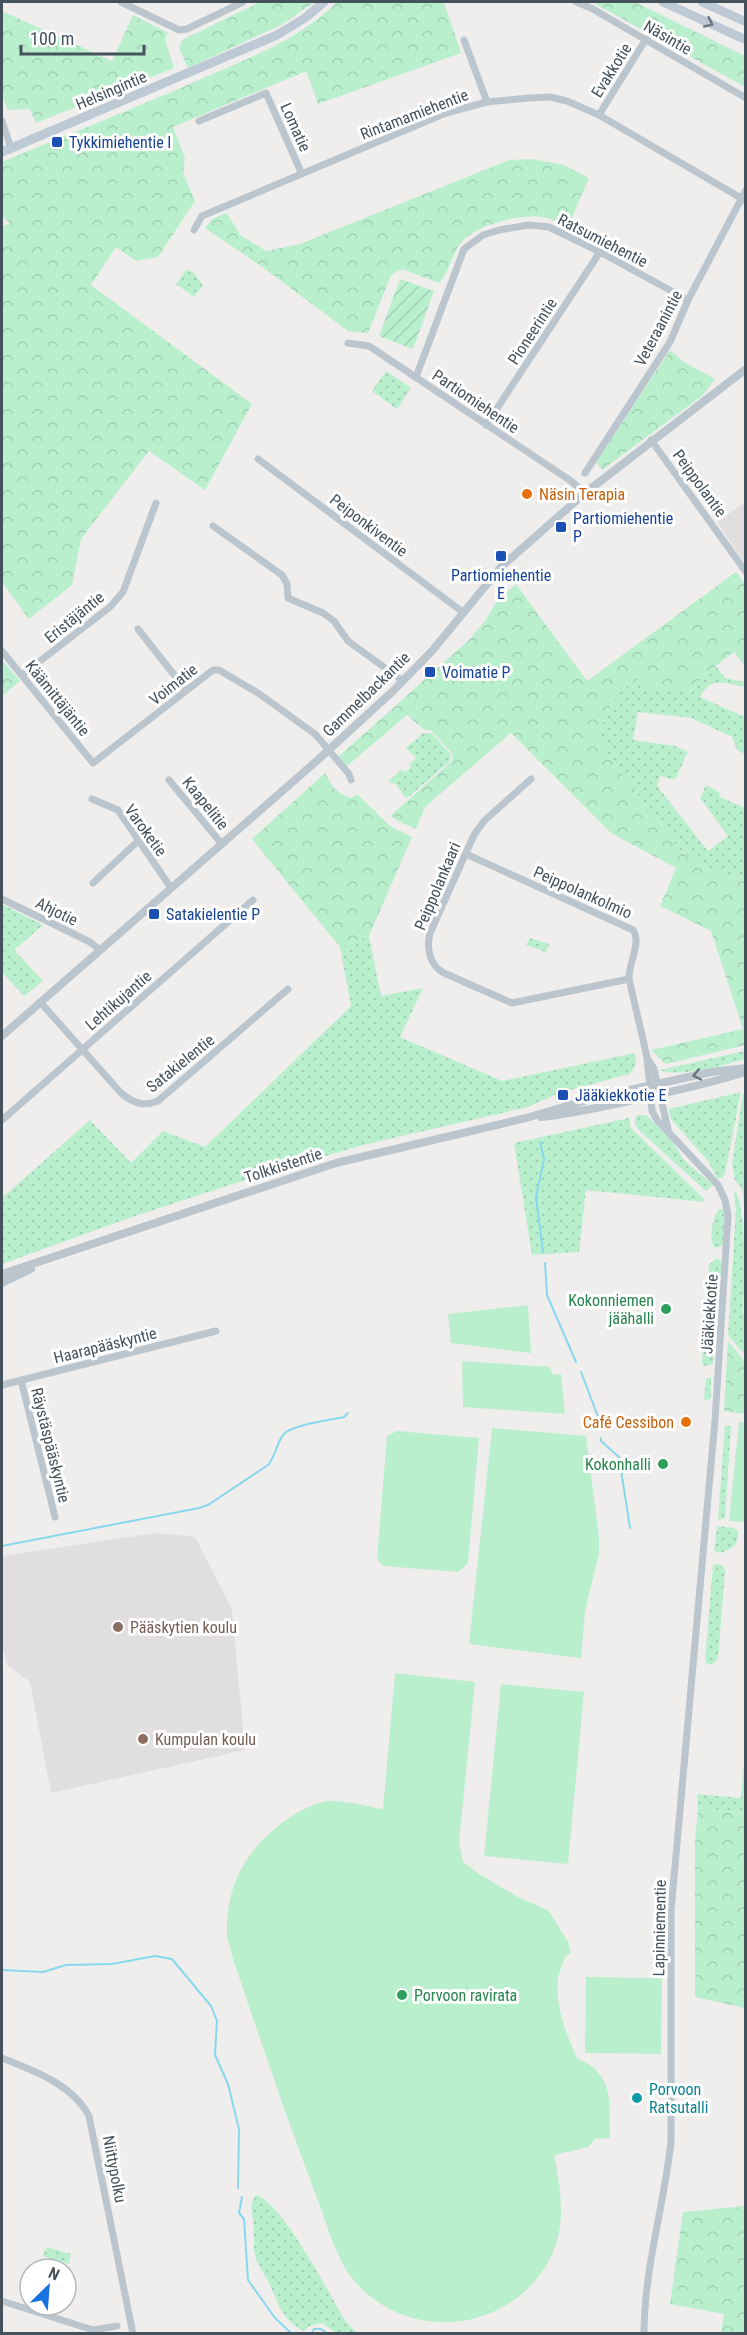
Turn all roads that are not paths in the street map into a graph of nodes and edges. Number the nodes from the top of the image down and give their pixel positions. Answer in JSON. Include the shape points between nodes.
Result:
{"nodes":[{"id":1,"x":121,"y":2,"type":"edge"},
{"id":2,"x":141,"y":2,"type":"edge"},
{"id":3,"x":243,"y":2,"type":"edge"},
{"id":4,"x":324,"y":2,"type":"edge"},
{"id":5,"x":576,"y":2,"type":"edge"},
{"id":6,"x":702,"y":2,"type":"edge"},
{"id":7,"x":671,"y":3,"type":"edge"},
{"id":8,"x":137,"y":9,"type":"junction"},
{"id":9,"x":746,"y":22,"type":"edge"},
{"id":10,"x":646,"y":39,"type":"junction"},
{"id":11,"x":464,"y":40,"type":"dead end"},
{"id":12,"x":746,"y":40,"type":"edge"},
{"id":13,"x":746,"y":98,"type":"edge"},
{"id":14,"x":487,"y":102,"type":"junction"},
{"id":15,"x":599,"y":115,"type":"junction"},
{"id":16,"x":199,"y":121,"type":"dead end"},
{"id":17,"x":2,"y":122,"type":"edge"},
{"id":18,"x":11,"y":148,"type":"junction"},
{"id":19,"x":2,"y":152,"type":"edge"},
{"id":20,"x":301,"y":172,"type":"junction"},
{"id":21,"x":746,"y":190,"type":"edge"},
{"id":22,"x":743,"y":200,"type":"edge"},
{"id":23,"x":194,"y":230,"type":"dead end"},
{"id":24,"x":600,"y":252,"type":"junction"},
{"id":25,"x":688,"y":300,"type":"junction"},
{"id":26,"x":348,"y":343,"type":"dead end"},
{"id":27,"x":746,"y":369,"type":"edge"},
{"id":28,"x":416,"y":377,"type":"junction"},
{"id":29,"x":486,"y":425,"type":"junction"},
{"id":30,"x":651,"y":440,"type":"junction"},
{"id":31,"x":258,"y":459,"type":"dead end"},
{"id":32,"x":585,"y":472,"type":"dead end"},
{"id":33,"x":585,"y":493,"type":"junction"},
{"id":34,"x":156,"y":503,"type":"dead end"},
{"id":35,"x":213,"y":526,"type":"dead end"},
{"id":36,"x":746,"y":572,"type":"edge"},
{"id":37,"x":464,"y":613,"type":"junction"},
{"id":38,"x":138,"y":629,"type":"dead end"},
{"id":39,"x":2,"y":651,"type":"edge"},
{"id":40,"x":22,"y":675,"type":"junction"},
{"id":41,"x":403,"y":681,"type":"junction"},
{"id":42,"x":186,"y":690,"type":"junction"},
{"id":43,"x":329,"y":750,"type":"junction"},
{"id":44,"x":93,"y":763,"type":"joint"},
{"id":45,"x":531,"y":779,"type":"dead end"},
{"id":46,"x":170,"y":780,"type":"dead end"},
{"id":47,"x":351,"y":780,"type":"dead end"},
{"id":48,"x":92,"y":799,"type":"dead end"},
{"id":49,"x":138,"y":841,"type":"junction"},
{"id":50,"x":221,"y":843,"type":"junction"},
{"id":51,"x":466,"y":854,"type":"junction"},
{"id":52,"x":93,"y":883,"type":"dead end"},
{"id":53,"x":171,"y":888,"type":"junction"},
{"id":54,"x":2,"y":899,"type":"edge"},
{"id":55,"x":253,"y":900,"type":"dead end"},
{"id":56,"x":100,"y":950,"type":"junction"},
{"id":57,"x":629,"y":979,"type":"junction"},
{"id":58,"x":288,"y":989,"type":"dead end"},
{"id":59,"x":41,"y":1003,"type":"junction"},
{"id":60,"x":2,"y":1036,"type":"edge"},
{"id":61,"x":82,"y":1049,"type":"junction"},
{"id":62,"x":746,"y":1070,"type":"edge"},
{"id":63,"x":653,"y":1085,"type":"junction"},
{"id":64,"x":660,"y":1094,"type":"junction"},
{"id":65,"x":650,"y":1097,"type":"junction"},
{"id":66,"x":526,"y":1118,"type":"junction"},
{"id":67,"x":2,"y":1120,"type":"edge"},
{"id":68,"x":668,"y":1130,"type":"junction"},
{"id":69,"x":55,"y":1256,"type":"junction"},
{"id":70,"x":2,"y":1274,"type":"edge"},
{"id":71,"x":2,"y":1283,"type":"edge"},
{"id":72,"x":216,"y":1331,"type":"dead end"},
{"id":73,"x":21,"y":1380,"type":"junction"},
{"id":74,"x":2,"y":1385,"type":"edge"},
{"id":75,"x":55,"y":1517,"type":"dead end"},
{"id":76,"x":706,"y":1522,"type":"joint"},
{"id":77,"x":2,"y":2058,"type":"edge"},
{"id":78,"x":2,"y":2301,"type":"edge"},
{"id":79,"x":117,"y":2326,"type":"dead end"},
{"id":80,"x":133,"y":2334,"type":"edge"},
{"id":81,"x":644,"y":2334,"type":"edge"}],
"edges":[{"from":1,"to":8,"type":"street"},
{"from":2,"to":8,"type":"street"},
{"from":3,"to":8,"type":"street","via":[[179,30]]},
{"from":4,"to":18,"type":"main road","name":"Helsingintie","via":[[277,35]]},
{"from":5,"to":10,"type":"street","name":"Näsintie"},
{"from":6,"to":9,"type":"main road"},
{"from":7,"to":12,"type":"main road","one_way":true},
{"from":10,"to":13,"type":"street","name":"Näsintie"},
{"from":10,"to":15,"type":"street","name":"Evakkotie"},
{"from":11,"to":14,"type":"street"},
{"from":14,"to":15,"type":"street","name":"Rintamamiehentie","via":[[550,97]]},
{"from":14,"to":20,"type":"street","name":"Rintamamiehentie","via":[[446,113]]},
{"from":15,"to":22,"type":"street","name":"Rintamamiehentie"},
{"from":16,"to":20,"type":"street","name":"Lomatie","via":[[266,93]]},
{"from":17,"to":18,"type":"street"},
{"from":18,"to":19,"type":"main road","name":"Helsingintie"},
{"from":20,"to":23,"type":"street","name":"Rintamamiehentie","via":[[202,216]]},
{"from":21,"to":22,"type":"street","name":"Veteraanintie"},
{"from":22,"to":25,"type":"street","name":"Veteraanintie"},
{"from":24,"to":25,"type":"street","name":"Ratsumiehentie"},
{"from":24,"to":28,"type":"street","name":"Ratsumiehentie","via":[[549,227],[529,225],[499,230],[470,243],[464,249]]},
{"from":24,"to":29,"type":"street","name":"Pioneerintie"},
{"from":25,"to":32,"type":"street","name":"Veteraanintie","via":[[670,342]]},
{"from":26,"to":28,"type":"street","name":"Partiomiehentie","via":[[369,346]]},
{"from":27,"to":30,"type":"street","name":"Gammelbackantie"},
{"from":28,"to":29,"type":"street","name":"Partiomiehentie"},
{"from":29,"to":33,"type":"street","name":"Partiomiehentie"},
{"from":30,"to":33,"type":"street","name":"Gammelbackantie"},
{"from":30,"to":36,"type":"street","name":"Peippolantie"},
{"from":31,"to":37,"type":"street","name":"Peiponkiventie"},
{"from":33,"to":37,"type":"street","name":"Gammelbackantie","via":[[501,567]]},
{"from":34,"to":40,"type":"street","name":"Eristäjäntie","via":[[123,592],[110,607]]},
{"from":35,"to":41,"type":"street","via":[[282,575],[288,598],[323,613],[348,641]]},
{"from":37,"to":41,"type":"street","name":"Gammelbackantie"},
{"from":38,"to":42,"type":"street"},
{"from":39,"to":40,"type":"street","name":"Käämittäjäntie"},
{"from":40,"to":44,"type":"street","name":"Käämittäjäntie"},
{"from":41,"to":43,"type":"street","name":"Gammelbackantie"},
{"from":42,"to":43,"type":"street","name":"Voimatie","via":[[213,670],[219,670],[315,734]]},
{"from":42,"to":44,"type":"street","name":"Voimatie"},
{"from":43,"to":47,"type":"street"},
{"from":43,"to":50,"type":"street","name":"Gammelbackantie"},
{"from":45,"to":51,"type":"street","name":"Peippolankaari","via":[[479,826]]},
{"from":46,"to":50,"type":"street","name":"Kaapelitie"},
{"from":48,"to":49,"type":"street","name":"Varoketie","via":[[118,810]]},
{"from":49,"to":52,"type":"street"},
{"from":49,"to":53,"type":"street","name":"Varoketie"},
{"from":50,"to":53,"type":"street","name":"Gammelbackantie"},
{"from":51,"to":57,"type":"street","name":"Peippolankolmio","via":[[633,930],[637,943],[628,969]]},
{"from":51,"to":57,"type":"street","name":"Peippolankaari","via":[[429,938],[437,970],[512,1003]]},
{"from":53,"to":56,"type":"street","name":"Gammelbackantie"},
{"from":54,"to":56,"type":"street","name":"Ahjotie"},
{"from":55,"to":61,"type":"street","name":"Lehtikujantie"},
{"from":56,"to":59,"type":"street","name":"Gammelbackantie"},
{"from":57,"to":63,"type":"street","name":"Peippolankolmio","via":[[647,1057],[653,1066]]},
{"from":58,"to":61,"type":"street","name":"Satakielentie","via":[[150,1104],[131,1101],[121,1093]]},
{"from":59,"to":60,"type":"street","name":"Gammelbackantie"},
{"from":59,"to":61,"type":"street","name":"Satakielentie"},
{"from":61,"to":67,"type":"street","name":"Lehtikujantie"},
{"from":62,"to":63,"type":"street","name":"Tolkkistentie","one_way":true,"via":[[711,1072]]},
{"from":62,"to":64,"type":"street","name":"Tolkkistentie","via":[[711,1083]]},
{"from":63,"to":64,"type":"street","name":"Jääkiekkotie"},
{"from":63,"to":65,"type":"street","name":"Jääkiekkotie"},
{"from":63,"to":66,"type":"street","name":"Tolkkistentie","via":[[567,1104]]},
{"from":64,"to":65,"type":"street","name":"Tolkkistentie"},
{"from":64,"to":68,"type":"street","name":"Jääkiekkotie"},
{"from":65,"to":66,"type":"street","name":"Tolkkistentie","via":[[570,1114]]},
{"from":65,"to":68,"type":"street","name":"Jääkiekkotie","via":[[652,1111]]},
{"from":66,"to":69,"type":"street","name":"Tolkkistentie","via":[[336,1163]]},
{"from":68,"to":76,"type":"street","name":"Jääkiekkotie","via":[[718,1185],[728,1216]]},
{"from":69,"to":70,"type":"street","name":"Tolkkistentie"},
{"from":69,"to":71,"type":"street","name":"Tolkkistentie"},
{"from":72,"to":73,"type":"street","name":"Haarapääskyntie"},
{"from":73,"to":74,"type":"street","name":"Haarapääskyntie"},
{"from":73,"to":75,"type":"street","name":"Räystäspääskyntie"},
{"from":76,"to":81,"type":"street","name":"Lapinniementie","via":[[671,1911],[671,2142],[653,2242]]},
{"from":77,"to":80,"type":"street","name":"Niittypolku","via":[[64,2088],[89,2116]]},
{"from":78,"to":79,"type":"street","via":[[93,2330]]}]}
